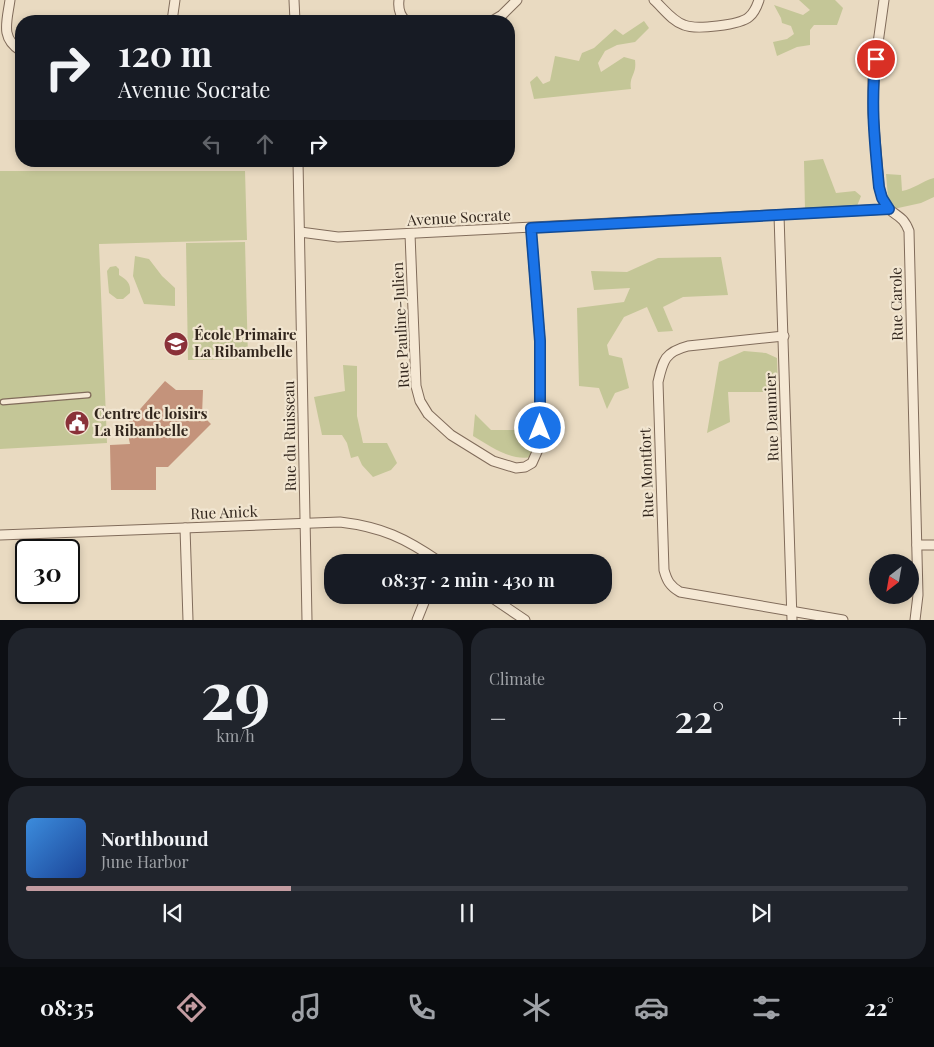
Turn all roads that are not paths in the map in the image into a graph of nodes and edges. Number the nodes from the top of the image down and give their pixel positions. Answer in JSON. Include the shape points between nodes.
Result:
{"nodes":[{"id":1,"x":10,"y":0,"type":"edge"},
{"id":2,"x":175,"y":0,"type":"edge"},
{"id":3,"x":294,"y":0,"type":"edge"},
{"id":4,"x":400,"y":0,"type":"edge"},
{"id":5,"x":517,"y":0,"type":"edge"},
{"id":6,"x":654,"y":0,"type":"edge"},
{"id":7,"x":759,"y":0,"type":"edge"},
{"id":8,"x":884,"y":0,"type":"edge"},
{"id":9,"x":173,"y":15,"type":"edge"},
{"id":10,"x":295,"y":15,"type":"edge"},
{"id":11,"x":401,"y":15,"type":"edge"},
{"id":12,"x":502,"y":15,"type":"edge"},
{"id":13,"x":15,"y":47,"type":"edge"},
{"id":14,"x":298,"y":167,"type":"edge"},
{"id":15,"x":889,"y":209,"type":"junction"},
{"id":16,"x":779,"y":215,"type":"junction"},
{"id":17,"x":531,"y":228,"type":"junction"},
{"id":18,"x":300,"y":232,"type":"junction"},
{"id":19,"x":410,"y":234,"type":"junction"},
{"id":20,"x":784,"y":336,"type":"junction"},
{"id":21,"x":88,"y":395,"type":"dead end"},
{"id":22,"x":4,"y":402,"type":"dead end"},
{"id":23,"x":306,"y":524,"type":"junction"},
{"id":24,"x":186,"y":528,"type":"junction"},
{"id":25,"x":0,"y":535,"type":"edge"},
{"id":26,"x":917,"y":545,"type":"junction"},
{"id":27,"x":934,"y":545,"type":"edge"},
{"id":28,"x":428,"y":554,"type":"edge"},
{"id":29,"x":423,"y":604,"type":"edge"},
{"id":30,"x":501,"y":604,"type":"edge"},
{"id":31,"x":792,"y":615,"type":"edge"},
{"id":32,"x":188,"y":620,"type":"edge"},
{"id":33,"x":307,"y":620,"type":"edge"},
{"id":34,"x":417,"y":620,"type":"edge"},
{"id":35,"x":525,"y":620,"type":"edge"},
{"id":36,"x":843,"y":620,"type":"edge"},
{"id":37,"x":915,"y":620,"type":"edge"}],
"edges":[{"from":1,"to":13,"type":"street","via":[[6,30],[7,38]]},
{"from":2,"to":9,"type":"street"},
{"from":3,"to":10,"type":"street"},
{"from":4,"to":11,"type":"street"},
{"from":5,"to":12,"type":"street"},
{"from":6,"to":7,"type":"street","via":[[674,20],[684,26],[696,27],[739,23],[750,17]]},
{"from":8,"to":15,"type":"street","name":"Rue Carole","via":[[873,79],[873,114],[879,187]]},
{"from":14,"to":18,"type":"street","name":"Rue du Ruisseau"},
{"from":15,"to":16,"type":"street","name":"Avenue Socrate"},
{"from":15,"to":26,"type":"street","name":"Rue Carole","via":[[905,221],[909,231]]},
{"from":16,"to":17,"type":"street","name":"Avenue Socrate"},
{"from":16,"to":20,"type":"street","name":"Rue Daumier"},
{"from":17,"to":19,"type":"street","name":"Avenue Socrate"},
{"from":17,"to":19,"type":"street","name":"Rue Pauline-Julien","via":[[540,341],[540,445],[532,463],[516,468],[493,461],[451,435],[428,414],[420,401],[416,386]]},
{"from":18,"to":19,"type":"street","name":"Avenue Socrate","via":[[338,237]]},
{"from":18,"to":23,"type":"street","name":"Rue du Ruisseau"},
{"from":20,"to":31,"type":"street","name":"Rue Daumier"},
{"from":20,"to":31,"type":"street","name":"Rue Montfort","via":[[674,350],[666,357],[658,382],[659,424],[666,579],[680,592]]},
{"from":21,"to":22,"type":"lane"},
{"from":23,"to":24,"type":"street","name":"Rue Anick"},
{"from":23,"to":28,"type":"street","name":"Rue Anick","via":[[340,522],[366,525],[392,533]]},
{"from":23,"to":33,"type":"street","name":"Rue du Ruisseau"},
{"from":24,"to":25,"type":"street","name":"Rue Anick"},
{"from":24,"to":32,"type":"street"},
{"from":26,"to":27,"type":"street"},
{"from":26,"to":37,"type":"street","name":"Rue Carole"},
{"from":29,"to":34,"type":"street"},
{"from":30,"to":35,"type":"street"},
{"from":31,"to":36,"type":"street"}]}
